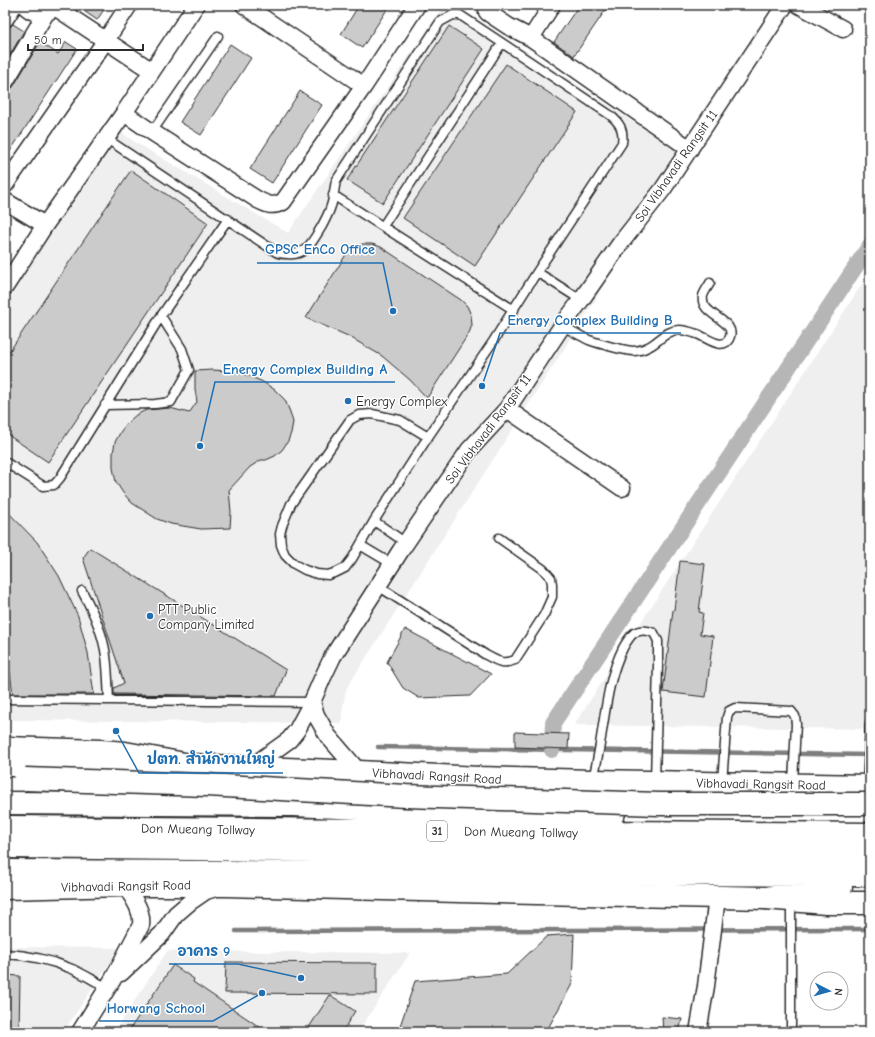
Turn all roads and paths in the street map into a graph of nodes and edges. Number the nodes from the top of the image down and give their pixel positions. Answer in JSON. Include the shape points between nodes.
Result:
{"nodes":[{"id":1,"x":14,"y":5,"type":"edge"},
{"id":2,"x":24,"y":5,"type":"edge"},
{"id":3,"x":129,"y":5,"type":"edge"},
{"id":4,"x":196,"y":5,"type":"edge"},
{"id":5,"x":244,"y":5,"type":"edge"},
{"id":6,"x":416,"y":5,"type":"edge"},
{"id":7,"x":552,"y":5,"type":"edge"},
{"id":8,"x":785,"y":5,"type":"edge"},
{"id":9,"x":799,"y":5,"type":"edge"},
{"id":10,"x":53,"y":8,"type":"edge"},
{"id":11,"x":487,"y":12,"type":"dead end"},
{"id":12,"x":5,"y":19,"type":"edge"},
{"id":13,"x":843,"y":29,"type":"dead end"},
{"id":14,"x":218,"y":36,"type":"dead end"},
{"id":15,"x":531,"y":38,"type":"junction"},
{"id":16,"x":106,"y":40,"type":"junction"},
{"id":17,"x":502,"y":43,"type":"junction"},
{"id":18,"x":152,"y":71,"type":"junction"},
{"id":19,"x":5,"y":82,"type":"edge"},
{"id":20,"x":364,"y":86,"type":"junction"},
{"id":21,"x":124,"y":114,"type":"junction"},
{"id":22,"x":152,"y":132,"type":"junction"},
{"id":23,"x":107,"y":139,"type":"junction"},
{"id":24,"x":690,"y":149,"type":"junction"},
{"id":25,"x":5,"y":185,"type":"edge"},
{"id":26,"x":333,"y":195,"type":"junction"},
{"id":27,"x":5,"y":200,"type":"edge"},
{"id":28,"x":228,"y":219,"type":"junction"},
{"id":29,"x":45,"y":224,"type":"junction"},
{"id":30,"x":383,"y":226,"type":"junction"},
{"id":31,"x":537,"y":272,"type":"junction"},
{"id":32,"x":710,"y":283,"type":"dead end"},
{"id":33,"x":5,"y":287,"type":"edge"},
{"id":34,"x":581,"y":300,"type":"junction"},
{"id":35,"x":514,"y":310,"type":"junction"},
{"id":36,"x":161,"y":316,"type":"junction"},
{"id":37,"x":562,"y":326,"type":"junction"},
{"id":38,"x":105,"y":405,"type":"junction"},
{"id":39,"x":506,"y":409,"type":"junction"},
{"id":40,"x":428,"y":437,"type":"junction"},
{"id":41,"x":5,"y":462,"type":"edge"},
{"id":42,"x":622,"y":488,"type":"dead end"},
{"id":43,"x":374,"y":522,"type":"junction"},
{"id":44,"x":499,"y":538,"type":"dead end"},
{"id":45,"x":406,"y":543,"type":"junction"},
{"id":46,"x":360,"y":545,"type":"junction"},
{"id":47,"x":392,"y":564,"type":"junction"},
{"id":48,"x":378,"y":586,"type":"junction"},
{"id":49,"x":82,"y":591,"type":"dead end"},
{"id":50,"x":5,"y":699,"type":"edge"},
{"id":51,"x":109,"y":700,"type":"junction"},
{"id":52,"x":312,"y":702,"type":"junction"},
{"id":53,"x":870,"y":723,"type":"edge"},
{"id":54,"x":5,"y":748,"type":"edge"},
{"id":55,"x":5,"y":765,"type":"edge"},
{"id":56,"x":190,"y":766,"type":"junction"},
{"id":57,"x":251,"y":767,"type":"junction"},
{"id":58,"x":359,"y":772,"type":"junction"},
{"id":59,"x":479,"y":778,"type":"junction"},
{"id":60,"x":15,"y":780,"type":"edge"},
{"id":61,"x":593,"y":781,"type":"junction"},
{"id":62,"x":655,"y":782,"type":"junction"},
{"id":63,"x":722,"y":783,"type":"junction"},
{"id":64,"x":793,"y":784,"type":"junction"},
{"id":65,"x":869,"y":792,"type":"edge"},
{"id":66,"x":5,"y":803,"type":"edge"},
{"id":67,"x":452,"y":812,"type":"junction"},
{"id":68,"x":870,"y":815,"type":"edge"},
{"id":69,"x":5,"y":827,"type":"edge"},
{"id":70,"x":870,"y":834,"type":"edge"},
{"id":71,"x":5,"y":847,"type":"edge"},
{"id":72,"x":870,"y":853,"type":"edge"},
{"id":73,"x":5,"y":871,"type":"edge"},
{"id":74,"x":870,"y":875,"type":"edge"},
{"id":75,"x":125,"y":885,"type":"junction"},
{"id":76,"x":227,"y":885,"type":"junction"},
{"id":77,"x":870,"y":887,"type":"edge"},
{"id":78,"x":5,"y":888,"type":"edge"},
{"id":79,"x":717,"y":897,"type":"junction"},
{"id":80,"x":766,"y":898,"type":"junction"},
{"id":81,"x":791,"y":900,"type":"junction"},
{"id":82,"x":870,"y":903,"type":"edge"},
{"id":83,"x":5,"y":954,"type":"edge"},
{"id":84,"x":110,"y":984,"type":"junction"},
{"id":85,"x":80,"y":1032,"type":"edge"},
{"id":86,"x":698,"y":1032,"type":"edge"},
{"id":87,"x":791,"y":1032,"type":"edge"}],
"edges":[{"from":1,"to":12,"type":"street"},
{"from":2,"to":10,"type":"street","via":[[36,13]]},
{"from":3,"to":16,"type":"street"},
{"from":4,"to":18,"type":"street"},
{"from":5,"to":20,"type":"street"},
{"from":6,"to":20,"type":"street"},
{"from":7,"to":15,"type":"street"},
{"from":8,"to":24,"type":"street","name":"Soi Vibhavadi Rangsit 11"},
{"from":9,"to":13,"type":"street"},
{"from":10,"to":16,"type":"street"},
{"from":10,"to":19,"type":"street"},
{"from":11,"to":15,"type":"street"},
{"from":14,"to":22,"type":"lane"},
{"from":15,"to":24,"type":"street"},
{"from":16,"to":18,"type":"street"},
{"from":16,"to":25,"type":"street"},
{"from":17,"to":26,"type":"lane","via":[[460,15],[453,15],[440,22],[336,181]]},
{"from":17,"to":30,"type":"lane"},
{"from":17,"to":31,"type":"lane","via":[[610,115],[622,128],[624,135],[622,143]]},
{"from":18,"to":21,"type":"street"},
{"from":20,"to":22,"type":"street","via":[[283,202],[277,205],[268,205],[258,200]]},
{"from":21,"to":22,"type":"street"},
{"from":21,"to":23,"type":"street"},
{"from":23,"to":28,"type":"lane"},
{"from":23,"to":29,"type":"street"},
{"from":24,"to":34,"type":"street","name":"Soi Vibhavadi Rangsit 11"},
{"from":26,"to":28,"type":"lane","via":[[332,206],[314,239],[300,254],[280,254]]},
{"from":26,"to":30,"type":"lane"},
{"from":27,"to":29,"type":"street"},
{"from":28,"to":36,"type":"lane"},
{"from":29,"to":33,"type":"street"},
{"from":30,"to":35,"type":"lane"},
{"from":31,"to":34,"type":"lane"},
{"from":31,"to":35,"type":"lane"},
{"from":32,"to":37,"type":"lane","via":[[703,301],[705,308],[729,328],[731,333],[725,344],[685,330],[676,330],[647,348],[634,351],[590,340]]},
{"from":34,"to":37,"type":"street","name":"Soi Vibhavadi Rangsit 11"},
{"from":35,"to":40,"type":"lane"},
{"from":36,"to":38,"type":"lane"},
{"from":36,"to":38,"type":"lane","via":[[182,348],[189,370],[172,402]]},
{"from":37,"to":39,"type":"street","name":"Soi Vibhavadi Rangsit 11"},
{"from":38,"to":41,"type":"lane","via":[[54,485],[43,486]]},
{"from":39,"to":42,"type":"street"},
{"from":39,"to":45,"type":"street","name":"Soi Vibhavadi Rangsit 11","via":[[469,450]]},
{"from":40,"to":43,"type":"lane"},
{"from":40,"to":46,"type":"lane","via":[[400,420],[372,414],[359,415],[350,420],[291,504],[280,534],[285,555],[294,564],[317,574],[328,575],[345,568]]},
{"from":43,"to":45,"type":"lane"},
{"from":43,"to":46,"type":"lane"},
{"from":44,"to":48,"type":"lane","via":[[543,569],[551,578],[552,584],[552,597],[544,615],[516,660],[508,663],[497,661]]},
{"from":45,"to":47,"type":"street","name":"Soi Vibhavadi Rangsit 11"},
{"from":46,"to":47,"type":"lane"},
{"from":47,"to":48,"type":"street","name":"Soi Vibhavadi Rangsit 11"},
{"from":48,"to":52,"type":"street","name":"Soi Vibhavadi Rangsit 11","via":[[333,656]]},
{"from":49,"to":51,"type":"lane","via":[[100,630],[106,655]]},
{"from":50,"to":51,"type":"lane"},
{"from":51,"to":52,"type":"lane"},
{"from":52,"to":57,"type":"street","name":"Soi Vibhavadi Rangsit 11","via":[[298,730],[289,740]]},
{"from":52,"to":58,"type":"street","via":[[328,736]]},
{"from":53,"to":65,"type":"lane"},
{"from":54,"to":56,"type":"main road","name":"Vibhavadi Rangsit Road","via":[[125,753]]},
{"from":55,"to":56,"type":"main road"},
{"from":56,"to":57,"type":"main road","name":"Vibhavadi Rangsit Road"},
{"from":57,"to":58,"type":"main road","name":"Vibhavadi Rangsit Road"},
{"from":58,"to":59,"type":"main road","name":"Vibhavadi Rangsit Road"},
{"from":59,"to":61,"type":"main road","name":"Vibhavadi Rangsit Road"},
{"from":59,"to":67,"type":"main road"},
{"from":60,"to":65,"type":"main road","bridge":true,"via":[[207,785],[406,796],[659,804]]},
{"from":61,"to":62,"type":"main road","name":"Vibhavadi Rangsit Road"},
{"from":61,"to":62,"type":"lane","via":[[604,712],[617,660],[633,634],[647,630],[654,633],[658,641]]},
{"from":62,"to":63,"type":"main road","name":"Vibhavadi Rangsit Road"},
{"from":63,"to":64,"type":"main road","name":"Vibhavadi Rangsit Road"},
{"from":63,"to":64,"type":"lane","via":[[727,717],[729,711],[735,708],[791,711],[795,716]]},
{"from":64,"to":65,"type":"main road","name":"Vibhavadi Rangsit Road"},
{"from":66,"to":67,"type":"main road","number":"31","via":[[293,805]]},
{"from":67,"to":68,"type":"main road","number":"31"},
{"from":69,"to":70,"type":"main road","name":"Don Mueang Tollway","number":"31"},
{"from":71,"to":72,"type":"main road","name":"Don Mueang Tollway","number":"31"},
{"from":73,"to":74,"type":"main road","name":"Vibhavadi Rangsit Road"},
{"from":75,"to":76,"type":"main road","name":"Vibhavadi Rangsit Road"},
{"from":75,"to":78,"type":"main road","name":"Vibhavadi Rangsit Road"},
{"from":75,"to":84,"type":"street","via":[[140,910],[142,919]]},
{"from":76,"to":79,"type":"main road","name":"Vibhavadi Rangsit Road"},
{"from":76,"to":84,"type":"street","via":[[206,891],[190,902],[176,914],[162,934]]},
{"from":77,"to":80,"type":"main road","via":[[811,890]]},
{"from":79,"to":80,"type":"main road","name":"Vibhavadi Rangsit Road"},
{"from":79,"to":86,"type":"street"},
{"from":80,"to":81,"type":"main road","name":"Vibhavadi Rangsit Road"},
{"from":81,"to":82,"type":"main road","name":"Vibhavadi Rangsit Road"},
{"from":81,"to":87,"type":"lane"},
{"from":83,"to":84,"type":"lane","via":[[51,962]]},
{"from":84,"to":85,"type":"street"}]}
